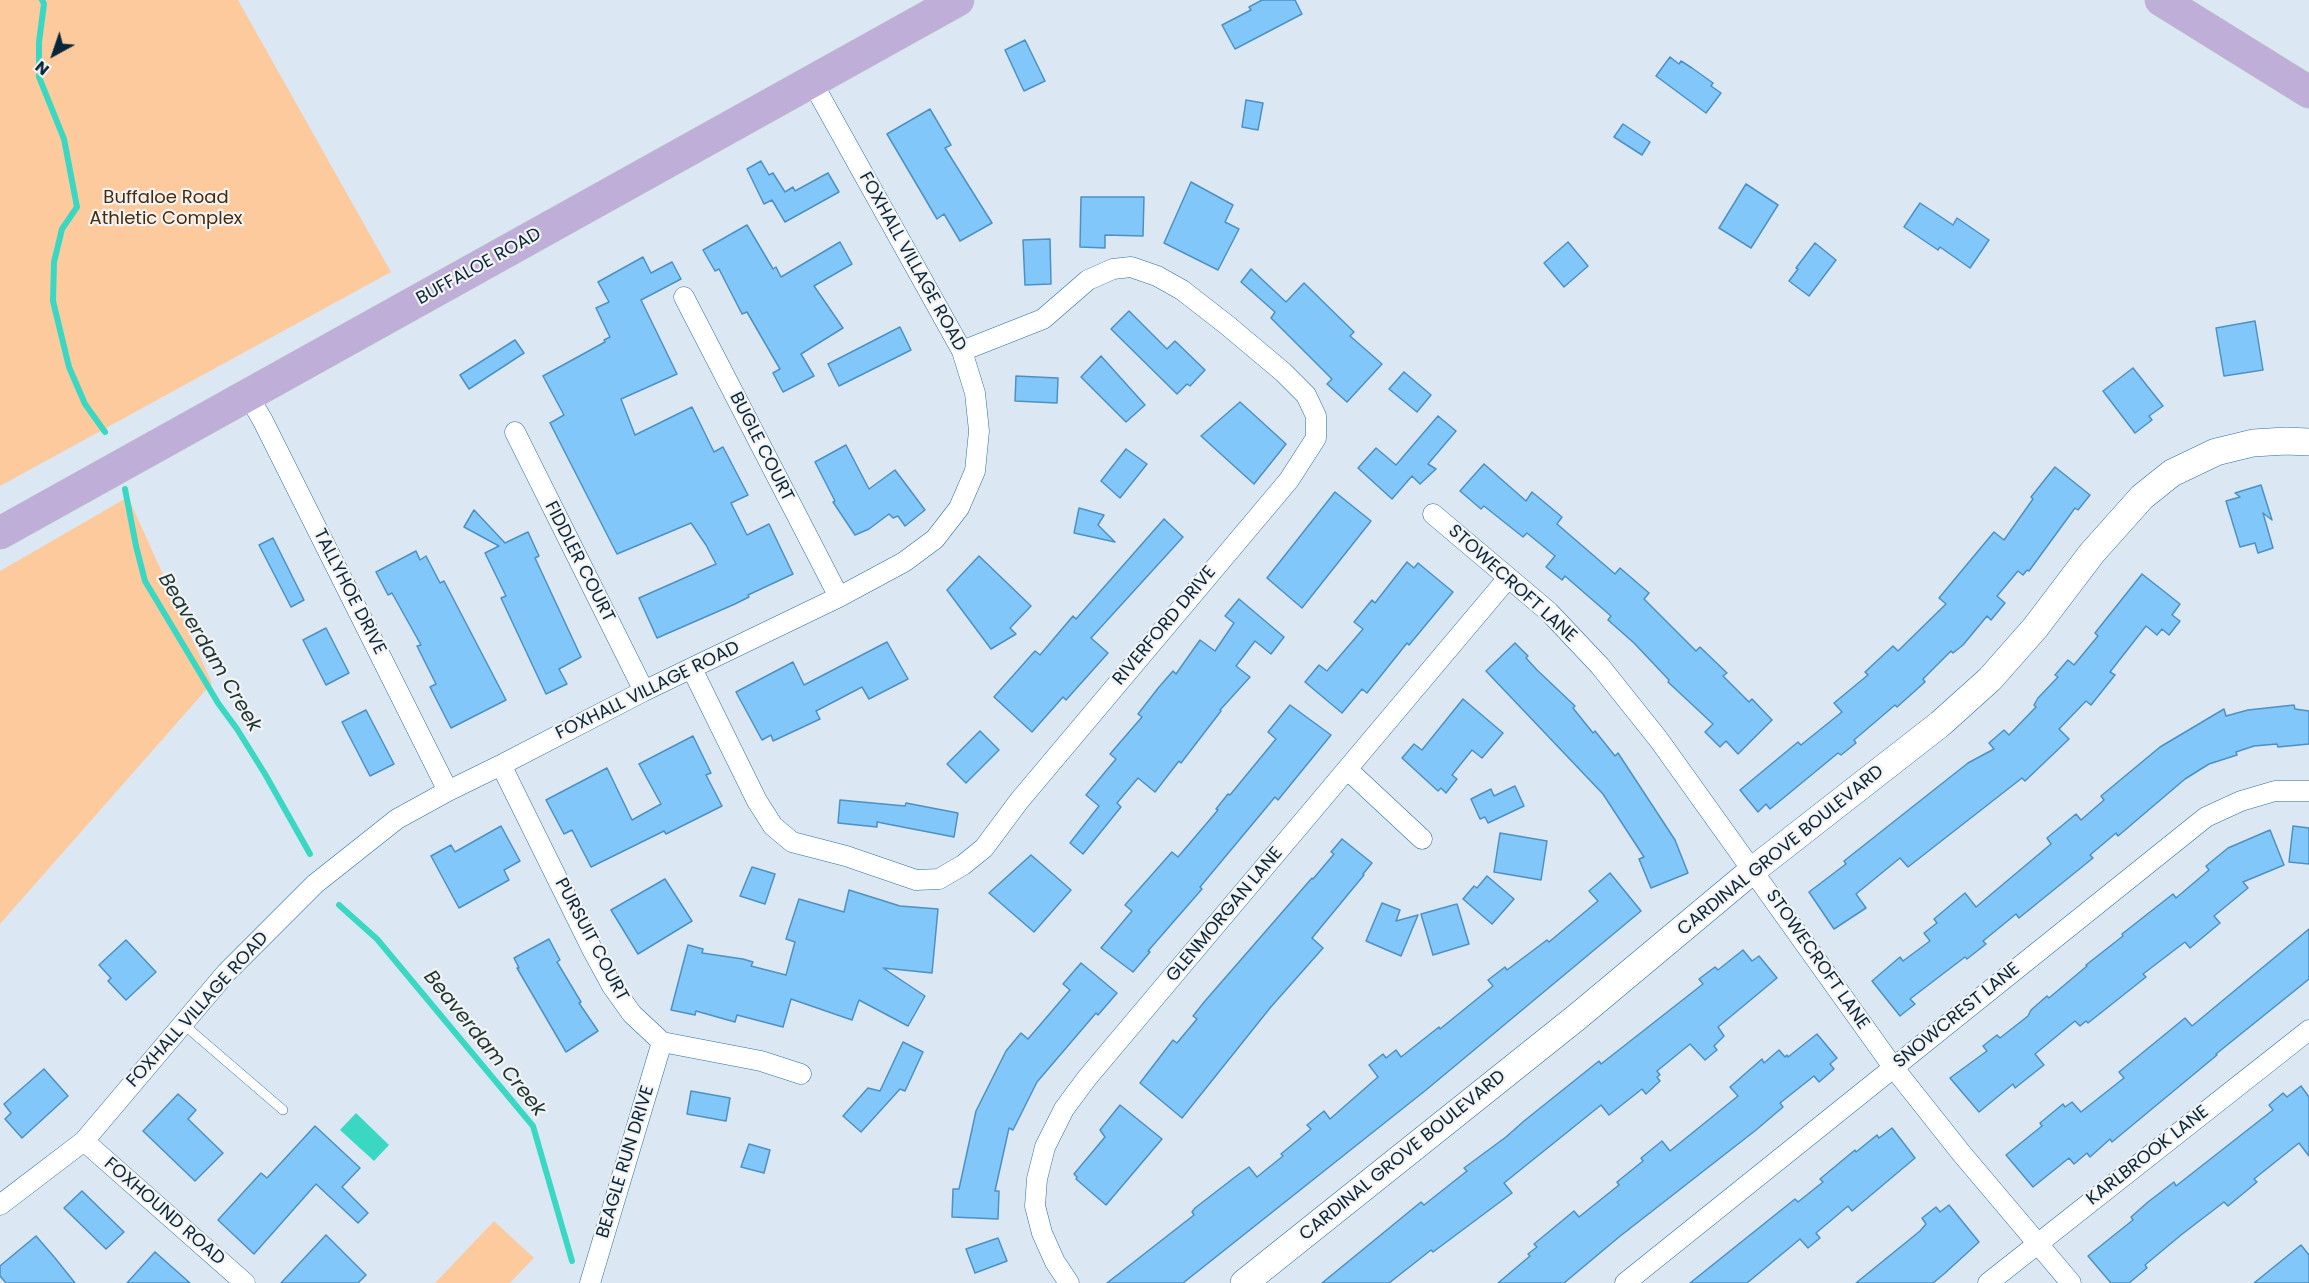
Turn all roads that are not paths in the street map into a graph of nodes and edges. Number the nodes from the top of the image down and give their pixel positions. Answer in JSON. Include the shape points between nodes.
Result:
{"nodes":[{"id":1,"x":958,"y":0,"type":"edge"},
{"id":2,"x":2161,"y":0,"type":"edge"},
{"id":3,"x":811,"y":80,"type":"junction"},
{"id":4,"x":2309,"y":92,"type":"edge"},
{"id":5,"x":684,"y":297,"type":"dead end"},
{"id":6,"x":962,"y":351,"type":"junction"},
{"id":7,"x":248,"y":395,"type":"junction"},
{"id":8,"x":515,"y":432,"type":"dead end"},
{"id":9,"x":2309,"y":442,"type":"edge"},
{"id":10,"x":1433,"y":513,"type":"dead end"},
{"id":11,"x":0,"y":533,"type":"edge"},
{"id":12,"x":1509,"y":578,"type":"junction"},
{"id":13,"x":839,"y":597,"type":"junction"},
{"id":14,"x":692,"y":669,"type":"junction"},
{"id":15,"x":644,"y":691,"type":"junction"},
{"id":16,"x":501,"y":765,"type":"junction"},
{"id":17,"x":1348,"y":770,"type":"junction"},
{"id":18,"x":447,"y":790,"type":"junction"},
{"id":19,"x":2309,"y":791,"type":"edge"},
{"id":20,"x":1422,"y":839,"type":"dead end"},
{"id":21,"x":1753,"y":870,"type":"junction"},
{"id":22,"x":183,"y":1024,"type":"junction"},
{"id":23,"x":2309,"y":1030,"type":"edge"},
{"id":24,"x":662,"y":1042,"type":"junction"},
{"id":25,"x":1893,"y":1067,"type":"junction"},
{"id":26,"x":801,"y":1074,"type":"dead end"},
{"id":27,"x":283,"y":1110,"type":"dead end"},
{"id":28,"x":84,"y":1141,"type":"junction"},
{"id":29,"x":0,"y":1205,"type":"edge"},
{"id":30,"x":2038,"y":1242,"type":"junction"},
{"id":31,"x":245,"y":1283,"type":"edge"},
{"id":32,"x":590,"y":1283,"type":"edge"},
{"id":33,"x":1069,"y":1283,"type":"edge"},
{"id":34,"x":1244,"y":1283,"type":"edge"},
{"id":35,"x":1625,"y":1283,"type":"edge"},
{"id":36,"x":1988,"y":1283,"type":"edge"},
{"id":37,"x":2071,"y":1283,"type":"edge"}],
"edges":[{"from":1,"to":3,"type":"main road","name":"BUFFALOE ROAD"},
{"from":2,"to":4,"type":"main road"},
{"from":3,"to":6,"type":"street","name":"FOXHALL VILLAGE ROAD"},
{"from":3,"to":7,"type":"main road","name":"BUFFALOE ROAD"},
{"from":5,"to":13,"type":"street","name":"BUGLE COURT"},
{"from":6,"to":13,"type":"street","name":"FOXHALL VILLAGE ROAD","via":[[975,393],[979,431],[975,471],[959,508],[935,539],[904,562]]},
{"from":6,"to":14,"type":"street","name":"RIVERFORD DRIVE","via":[[1042,319],[1088,280],[1113,269],[1131,267],[1182,290],[1282,372],[1306,395],[1316,416],[1316,438],[1288,480],[1018,801],[984,848],[939,879],[916,880],[792,842],[774,826],[758,801]]},
{"from":7,"to":11,"type":"main road","name":"BUFFALOE ROAD"},
{"from":7,"to":18,"type":"street","name":"TALLYHOE DRIVE"},
{"from":8,"to":15,"type":"street","name":"FIDDLER COURT"},
{"from":9,"to":21,"type":"street","name":"CARDINAL GROVE BOULEVARD","via":[[2253,443],[2216,452],[2172,473],[2142,497],[2113,529],[1989,679],[1940,724]]},
{"from":10,"to":12,"type":"street","name":"STOWECROFT LANE"},
{"from":12,"to":17,"type":"street","name":"GLENMORGAN LANE"},
{"from":12,"to":21,"type":"street","name":"STOWECROFT LANE","via":[[1549,612],[1600,666]]},
{"from":13,"to":14,"type":"street","name":"FOXHALL VILLAGE ROAD"},
{"from":14,"to":15,"type":"street","name":"FOXHALL VILLAGE ROAD"},
{"from":15,"to":16,"type":"street","name":"FOXHALL VILLAGE ROAD"},
{"from":16,"to":18,"type":"street","name":"FOXHALL VILLAGE ROAD"},
{"from":16,"to":24,"type":"street","name":"PURSUIT COURT","via":[[612,986],[632,1014]]},
{"from":17,"to":20,"type":"street"},
{"from":17,"to":33,"type":"street","name":"GLENMORGAN LANE","via":[[1087,1078],[1052,1130],[1037,1179],[1035,1206],[1042,1233]]},
{"from":18,"to":22,"type":"street","name":"FOXHALL VILLAGE ROAD","via":[[397,819],[315,884],[226,973]]},
{"from":19,"to":25,"type":"street","name":"SNOWCREST LANE","via":[[2275,791],[2206,817]]},
{"from":21,"to":25,"type":"street","name":"STOWECROFT LANE"},
{"from":21,"to":34,"type":"street","name":"CARDINAL GROVE BOULEVARD","via":[[1577,1017]]},
{"from":22,"to":27,"type":"lane"},
{"from":22,"to":28,"type":"street","name":"FOXHALL VILLAGE ROAD"},
{"from":23,"to":30,"type":"street","name":"KARLBROOK LANE"},
{"from":24,"to":26,"type":"street","via":[[761,1061]]},
{"from":24,"to":32,"type":"street","name":"BEAGLE RUN DRIVE"},
{"from":25,"to":30,"type":"street","name":"STOWECROFT LANE"},
{"from":25,"to":35,"type":"street","name":"SNOWCREST LANE"},
{"from":28,"to":29,"type":"street","name":"FOXHALL VILLAGE ROAD"},
{"from":28,"to":31,"type":"street","name":"FOXHOUND ROAD"},
{"from":30,"to":36,"type":"street","name":"KARLBROOK LANE"},
{"from":30,"to":37,"type":"street","name":"STOWECROFT LANE"}]}
